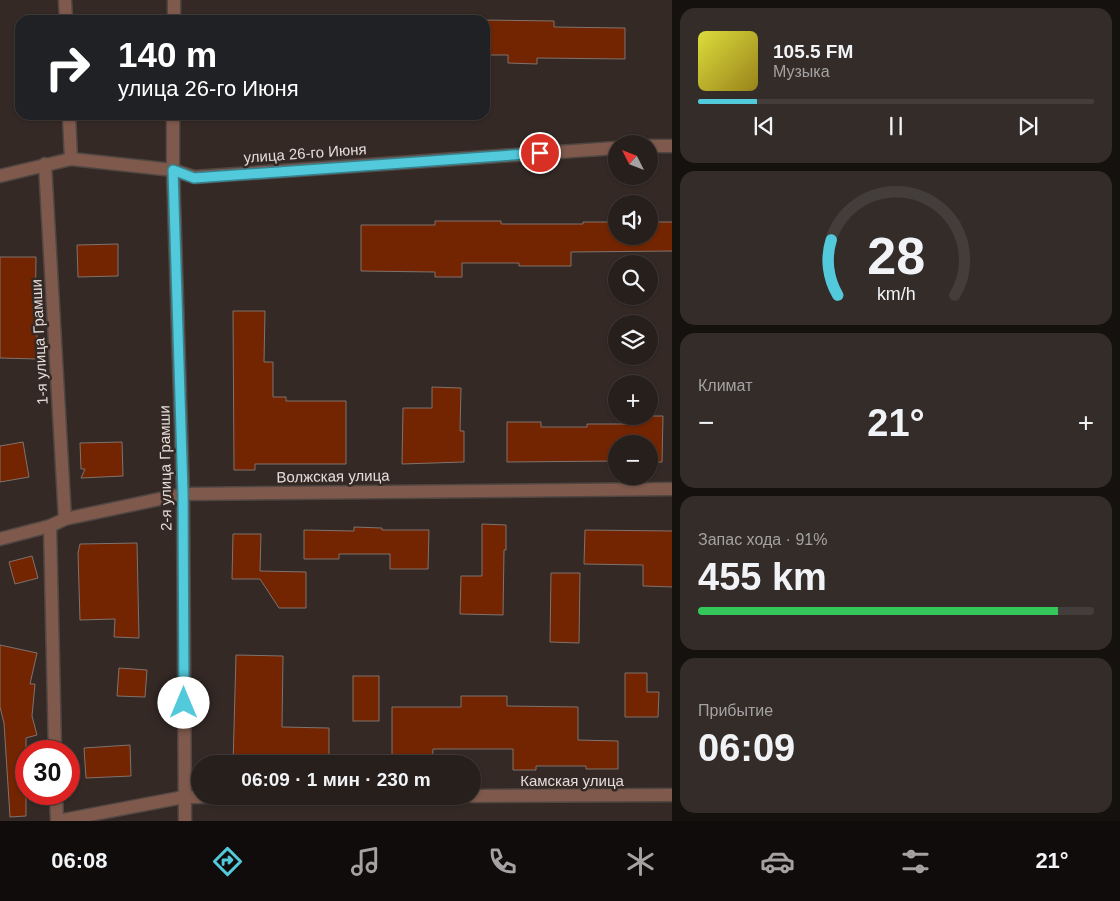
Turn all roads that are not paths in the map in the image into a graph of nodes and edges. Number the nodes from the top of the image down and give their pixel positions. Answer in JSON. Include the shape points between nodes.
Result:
{"nodes":[{"id":1,"x":65,"y":0,"type":"edge"},
{"id":2,"x":174,"y":0,"type":"edge"},
{"id":3,"x":66,"y":15,"type":"edge"},
{"id":4,"x":174,"y":15,"type":"edge"},
{"id":5,"x":69,"y":120,"type":"edge"},
{"id":6,"x":173,"y":120,"type":"edge"},
{"id":7,"x":658,"y":146,"type":"edge"},
{"id":8,"x":672,"y":146,"type":"edge"},
{"id":9,"x":608,"y":149,"type":"edge"},
{"id":10,"x":71,"y":159,"type":"junction"},
{"id":11,"x":45,"y":164,"type":"junction"},
{"id":12,"x":173,"y":170,"type":"junction"},
{"id":13,"x":0,"y":176,"type":"edge"},
{"id":14,"x":672,"y":490,"type":"edge"},
{"id":15,"x":183,"y":494,"type":"junction"},
{"id":16,"x":65,"y":519,"type":"junction"},
{"id":17,"x":50,"y":526,"type":"junction"},
{"id":18,"x":0,"y":539,"type":"edge"},
{"id":19,"x":55,"y":740,"type":"edge"},
{"id":20,"x":672,"y":795,"type":"edge"},
{"id":21,"x":481,"y":796,"type":"edge"},
{"id":22,"x":184,"y":797,"type":"junction"},
{"id":23,"x":191,"y":797,"type":"edge"},
{"id":24,"x":56,"y":805,"type":"edge"},
{"id":25,"x":57,"y":821,"type":"edge"},
{"id":26,"x":185,"y":821,"type":"edge"}],
"edges":[{"from":1,"to":3,"type":"street"},
{"from":2,"to":4,"type":"street"},
{"from":5,"to":10,"type":"street"},
{"from":6,"to":12,"type":"street","name":"2-я улица Грамши"},
{"from":7,"to":8,"type":"street"},
{"from":9,"to":12,"type":"street","name":"улица 26-го Июня","via":[[194,178]]},
{"from":10,"to":11,"type":"street","name":"улица 26-го Июня"},
{"from":10,"to":12,"type":"street","name":"улица 26-го Июня"},
{"from":11,"to":13,"type":"street","name":"улица 26-го Июня"},
{"from":11,"to":16,"type":"street","name":"1-я улица Грамши"},
{"from":12,"to":15,"type":"street","name":"2-я улица Грамши"},
{"from":14,"to":15,"type":"street","name":"Волжская улица"},
{"from":15,"to":16,"type":"street","name":"Волжская улица"},
{"from":15,"to":22,"type":"street","name":"2-я улица Грамши"},
{"from":16,"to":17,"type":"street","name":"Волжская улица"},
{"from":17,"to":18,"type":"street","name":"Волжская улица"},
{"from":17,"to":19,"type":"street"},
{"from":20,"to":21,"type":"street","name":"Камская улица"},
{"from":22,"to":23,"type":"street"},
{"from":22,"to":25,"type":"street"},
{"from":22,"to":26,"type":"street","name":"2-я улица Грамши"},
{"from":24,"to":25,"type":"street"}]}
